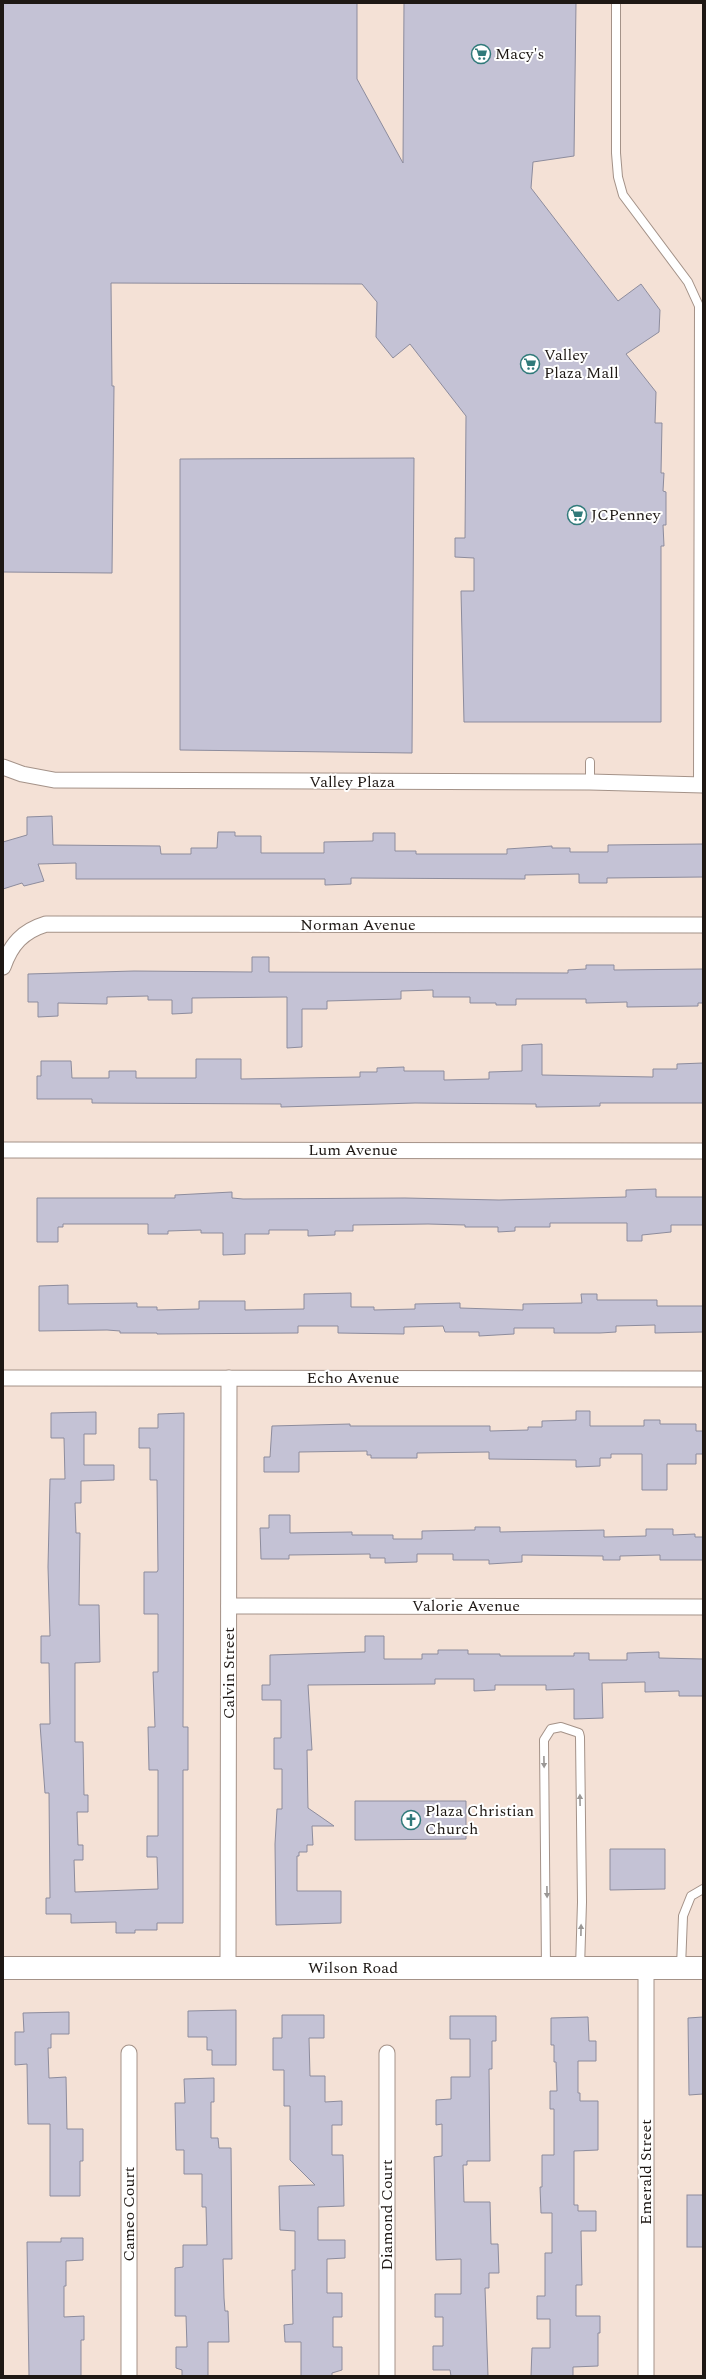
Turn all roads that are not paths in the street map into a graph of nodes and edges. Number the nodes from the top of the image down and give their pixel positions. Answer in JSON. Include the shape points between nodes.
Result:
{"nodes":[{"id":1,"x":616,"y":3,"type":"edge"},
{"id":2,"x":590,"y":762,"type":"dead end"},
{"id":3,"x":3,"y":767,"type":"edge"},
{"id":4,"x":590,"y":782,"type":"junction"},
{"id":5,"x":701,"y":785,"type":"edge"},
{"id":6,"x":703,"y":925,"type":"edge"},
{"id":7,"x":3,"y":967,"type":"edge"},
{"id":8,"x":3,"y":1150,"type":"edge"},
{"id":9,"x":703,"y":1151,"type":"edge"},
{"id":10,"x":3,"y":1378,"type":"edge"},
{"id":11,"x":229,"y":1378,"type":"junction"},
{"id":12,"x":703,"y":1379,"type":"edge"},
{"id":13,"x":229,"y":1606,"type":"junction"},
{"id":14,"x":703,"y":1607,"type":"edge"},
{"id":15,"x":703,"y":1888,"type":"edge"},
{"id":16,"x":3,"y":1968,"type":"edge"},
{"id":17,"x":228,"y":1968,"type":"junction"},
{"id":18,"x":681,"y":1968,"type":"junction"},
{"id":19,"x":703,"y":1968,"type":"edge"},
{"id":20,"x":546,"y":1969,"type":"junction"},
{"id":21,"x":580,"y":1969,"type":"junction"},
{"id":22,"x":646,"y":1969,"type":"junction"},
{"id":23,"x":129,"y":2053,"type":"dead end"},
{"id":24,"x":387,"y":2053,"type":"dead end"},
{"id":25,"x":129,"y":2376,"type":"edge"},
{"id":26,"x":387,"y":2376,"type":"edge"},
{"id":27,"x":646,"y":2376,"type":"edge"}],
"edges":[{"from":1,"to":5,"type":"lane","via":[[618,177],[623,195],[688,282],[699,306]]},
{"from":2,"to":4,"type":"lane"},
{"from":3,"to":4,"type":"street","name":"Valley Plaza","via":[[22,774],[54,780]]},
{"from":4,"to":5,"type":"street","name":"Valley Plaza"},
{"from":6,"to":7,"type":"street","name":"Norman Avenue","via":[[46,924],[18,939],[8,952]]},
{"from":8,"to":9,"type":"street","name":"Lum Avenue"},
{"from":10,"to":11,"type":"street","name":"Echo Avenue"},
{"from":11,"to":12,"type":"street","name":"Echo Avenue"},
{"from":11,"to":13,"type":"street","name":"Calvin Street"},
{"from":13,"to":14,"type":"street","name":"Valorie Avenue"},
{"from":13,"to":17,"type":"street","name":"Calvin Street"},
{"from":15,"to":18,"type":"lane","via":[[691,1896],[683,1916]]},
{"from":16,"to":17,"type":"street","name":"Wilson Road"},
{"from":17,"to":20,"type":"street","name":"Wilson Road"},
{"from":18,"to":19,"type":"street","name":"Wilson Road"},
{"from":18,"to":22,"type":"street","name":"Wilson Road"},
{"from":20,"to":21,"type":"street","name":"Wilson Road"},
{"from":21,"to":20,"type":"lane","one_way":true,"via":[[580,1737],[579,1733],[560,1727],[551,1730],[544,1740]]},
{"from":21,"to":22,"type":"street","name":"Wilson Road"},
{"from":22,"to":27,"type":"street","name":"Emerald Street"},
{"from":23,"to":25,"type":"street","name":"Cameo Court"},
{"from":24,"to":26,"type":"street","name":"Diamond Court"}]}
